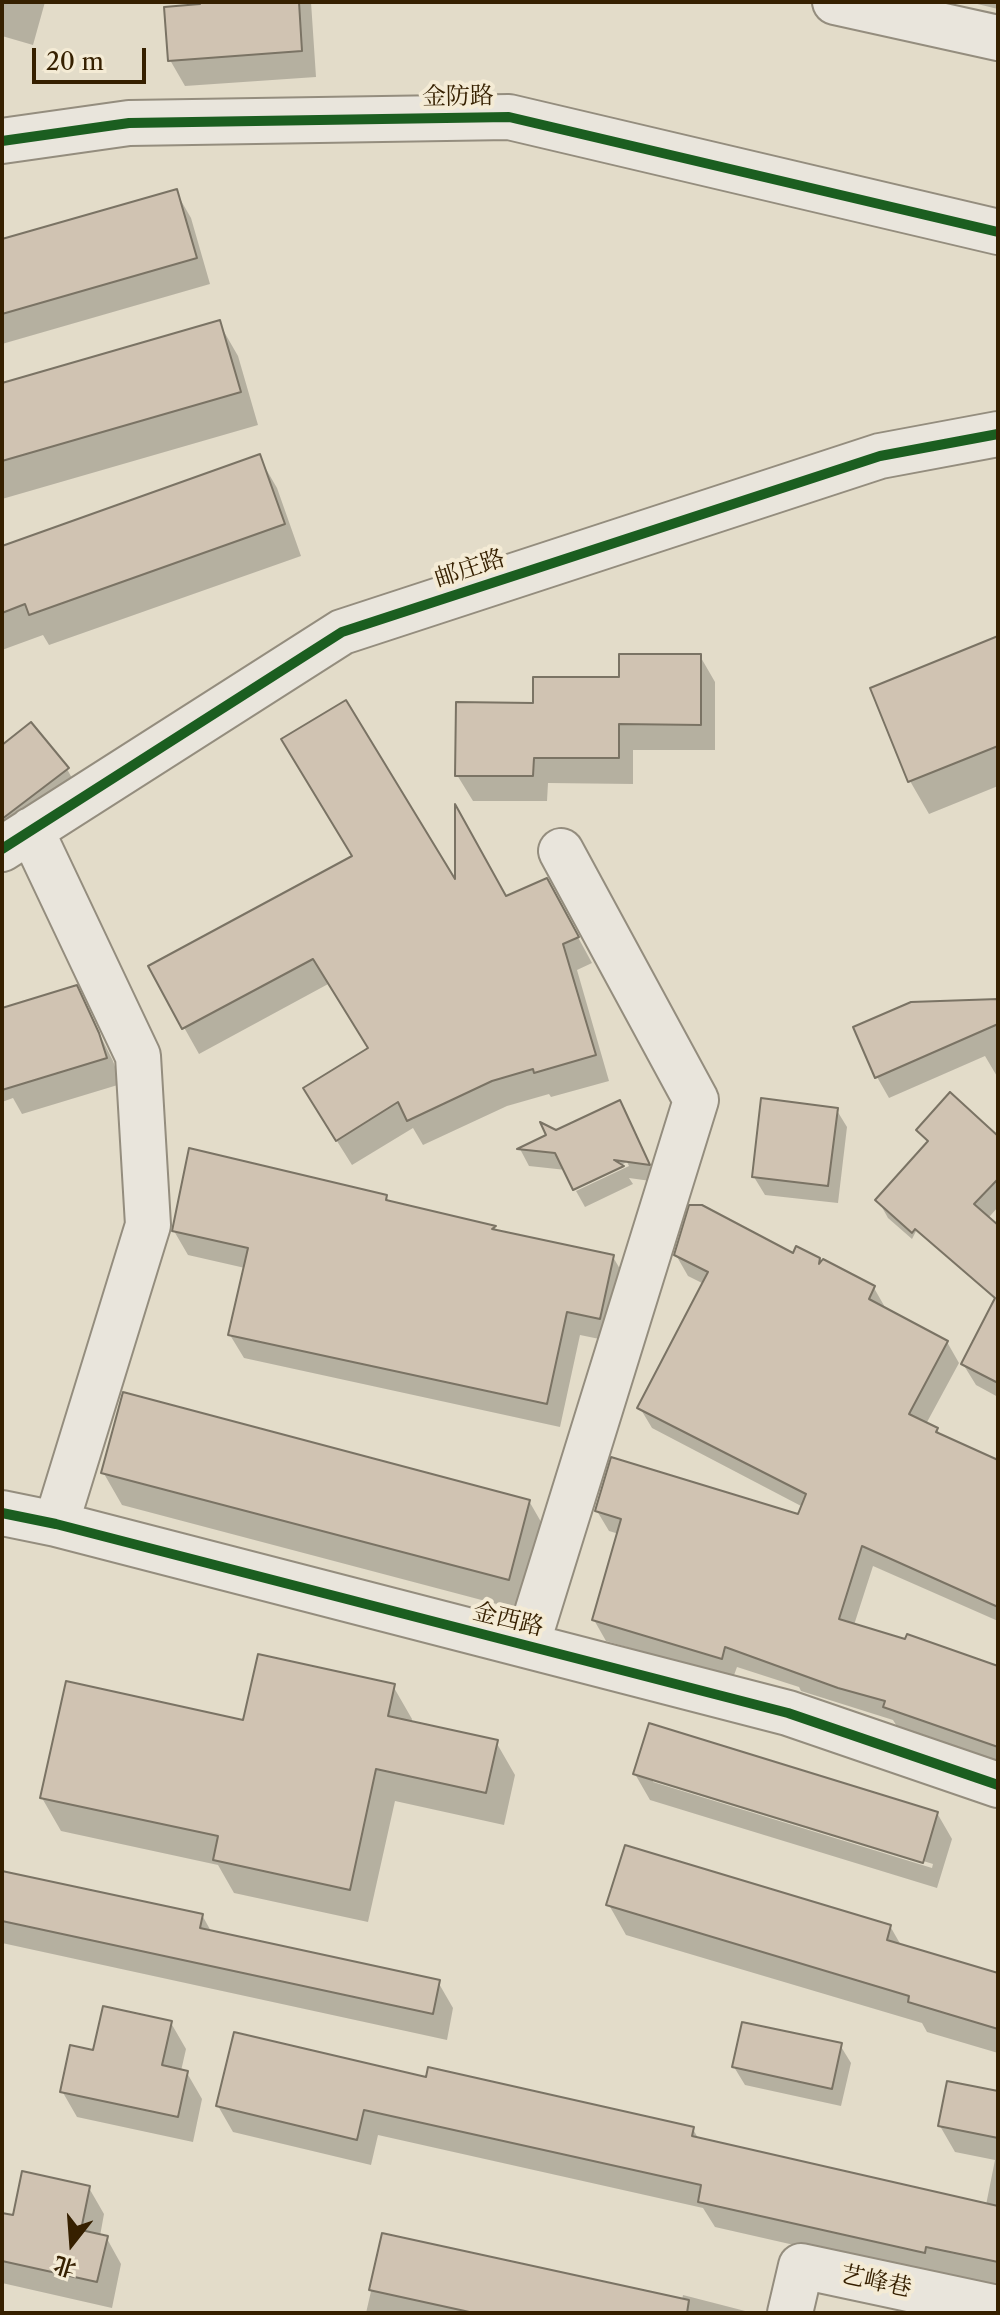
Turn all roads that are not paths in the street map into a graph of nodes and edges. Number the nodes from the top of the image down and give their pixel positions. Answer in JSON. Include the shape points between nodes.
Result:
{"nodes":[{"id":1,"x":835,"y":2,"type":"edge"},
{"id":2,"x":998,"y":38,"type":"edge"},
{"id":3,"x":2,"y":141,"type":"edge"},
{"id":4,"x":998,"y":232,"type":"edge"},
{"id":5,"x":998,"y":434,"type":"edge"},
{"id":6,"x":16,"y":840,"type":"edge"},
{"id":7,"x":561,"y":851,"type":"dead end"},
{"id":8,"x":2,"y":1513,"type":"edge"},
{"id":9,"x":56,"y":1524,"type":"junction"},
{"id":10,"x":527,"y":1645,"type":"junction"},
{"id":11,"x":998,"y":1785,"type":"edge"},
{"id":12,"x":998,"y":2308,"type":"edge"},
{"id":13,"x":790,"y":2313,"type":"edge"}],
"edges":[{"from":1,"to":2,"type":"street"},
{"from":3,"to":4,"type":"street","name":"金防路","via":[[129,123],[509,117]]},
{"from":5,"to":6,"type":"street","name":"邮庄路","via":[[880,456],[342,632]]},
{"from":6,"to":9,"type":"street","via":[[138,1056],[148,1225]]},
{"from":7,"to":10,"type":"street","via":[[696,1100]]},
{"from":8,"to":9,"type":"street","name":"金西路"},
{"from":9,"to":10,"type":"street","name":"金西路"},
{"from":10,"to":11,"type":"street","name":"金西路","via":[[788,1713]]},
{"from":12,"to":13,"type":"street","name":"艺峰巷","via":[[801,2266]]}]}
